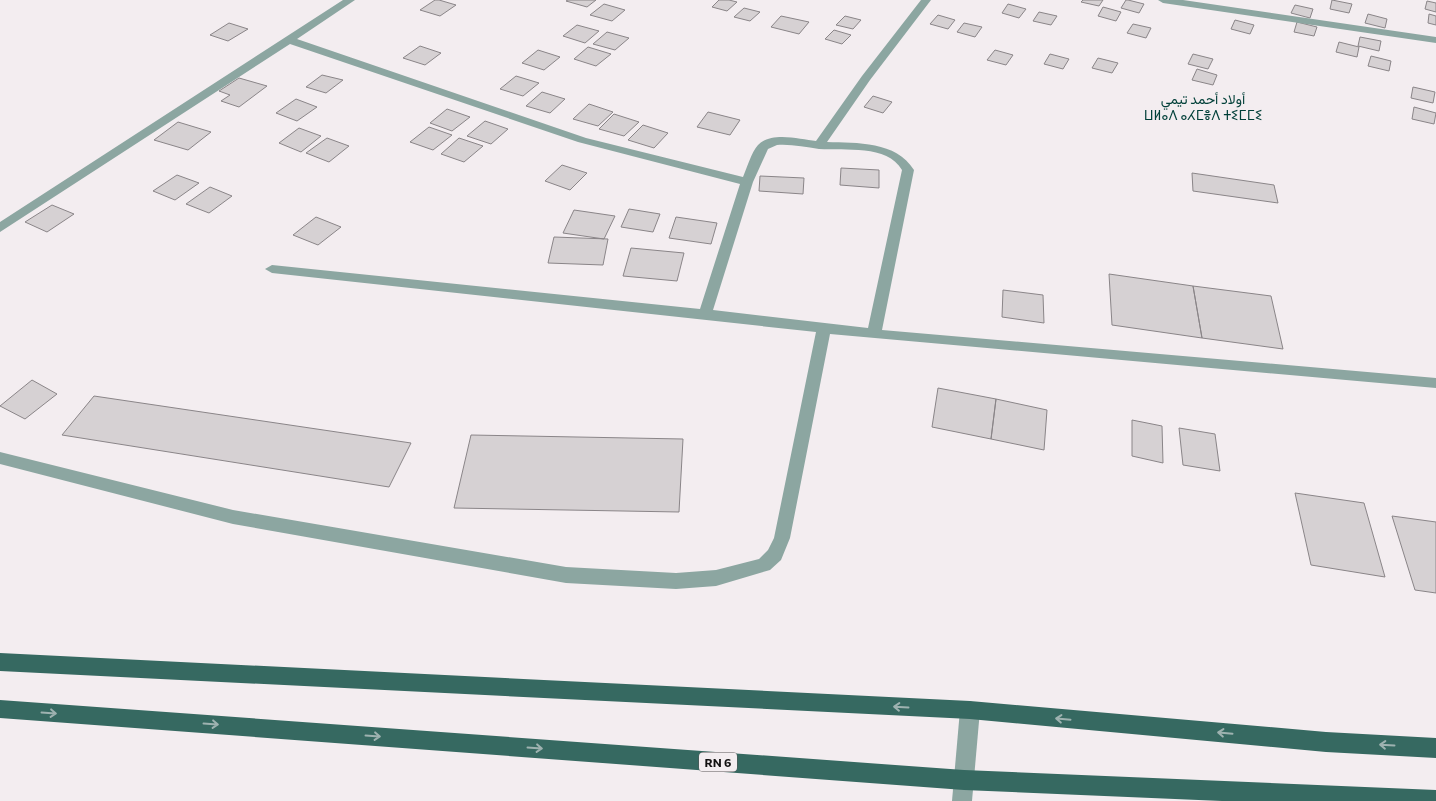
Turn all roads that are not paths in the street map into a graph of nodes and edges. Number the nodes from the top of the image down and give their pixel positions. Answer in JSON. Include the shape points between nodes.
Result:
{"nodes":[{"id":1,"x":350,"y":0,"type":"edge"},
{"id":2,"x":926,"y":0,"type":"edge"},
{"id":3,"x":1163,"y":0,"type":"edge"},
{"id":4,"x":1243,"y":0,"type":"edge"},
{"id":5,"x":1243,"y":12,"type":"junction"},
{"id":6,"x":290,"y":40,"type":"junction"},
{"id":7,"x":1436,"y":40,"type":"edge"},
{"id":8,"x":819,"y":145,"type":"junction"},
{"id":9,"x":747,"y":182,"type":"junction"},
{"id":10,"x":0,"y":228,"type":"edge"},
{"id":11,"x":272,"y":269,"type":"dead end"},
{"id":12,"x":705,"y":314,"type":"junction"},
{"id":13,"x":824,"y":328,"type":"junction"},
{"id":14,"x":874,"y":334,"type":"junction"},
{"id":15,"x":1436,"y":383,"type":"edge"},
{"id":16,"x":0,"y":458,"type":"edge"},
{"id":17,"x":0,"y":662,"type":"edge"},
{"id":18,"x":0,"y":709,"type":"edge"},
{"id":19,"x":970,"y":710,"type":"junction"},
{"id":20,"x":1436,"y":748,"type":"edge"},
{"id":21,"x":964,"y":780,"type":"junction"},
{"id":22,"x":1436,"y":800,"type":"edge"},
{"id":23,"x":962,"y":801,"type":"edge"}],
"edges":[{"from":1,"to":6,"type":"street"},
{"from":2,"to":8,"type":"street"},
{"from":3,"to":5,"type":"street"},
{"from":4,"to":5,"type":"street"},
{"from":5,"to":7,"type":"street"},
{"from":6,"to":9,"type":"street","via":[[582,140]]},
{"from":6,"to":10,"type":"street"},
{"from":8,"to":9,"type":"street","via":[[786,141],[767,144]]},
{"from":8,"to":14,"type":"street","via":[[894,154],[903,160],[908,170]]},
{"from":9,"to":12,"type":"street"},
{"from":11,"to":12,"type":"street"},
{"from":12,"to":13,"type":"street"},
{"from":13,"to":14,"type":"street"},
{"from":13,"to":16,"type":"street","via":[[782,538],[775,555],[764,565],[716,578],[676,581],[566,576],[233,518]]},
{"from":14,"to":15,"type":"street"},
{"from":19,"to":17,"type":"main road","one_way":true},
{"from":18,"to":21,"type":"main road","number":"RN 6","one_way":true},
{"from":20,"to":19,"type":"main road","one_way":true,"via":[[1326,742]]},
{"from":19,"to":21,"type":"street"},
{"from":21,"to":22,"type":"main road","number":"RN 6"},
{"from":21,"to":23,"type":"street"}]}
